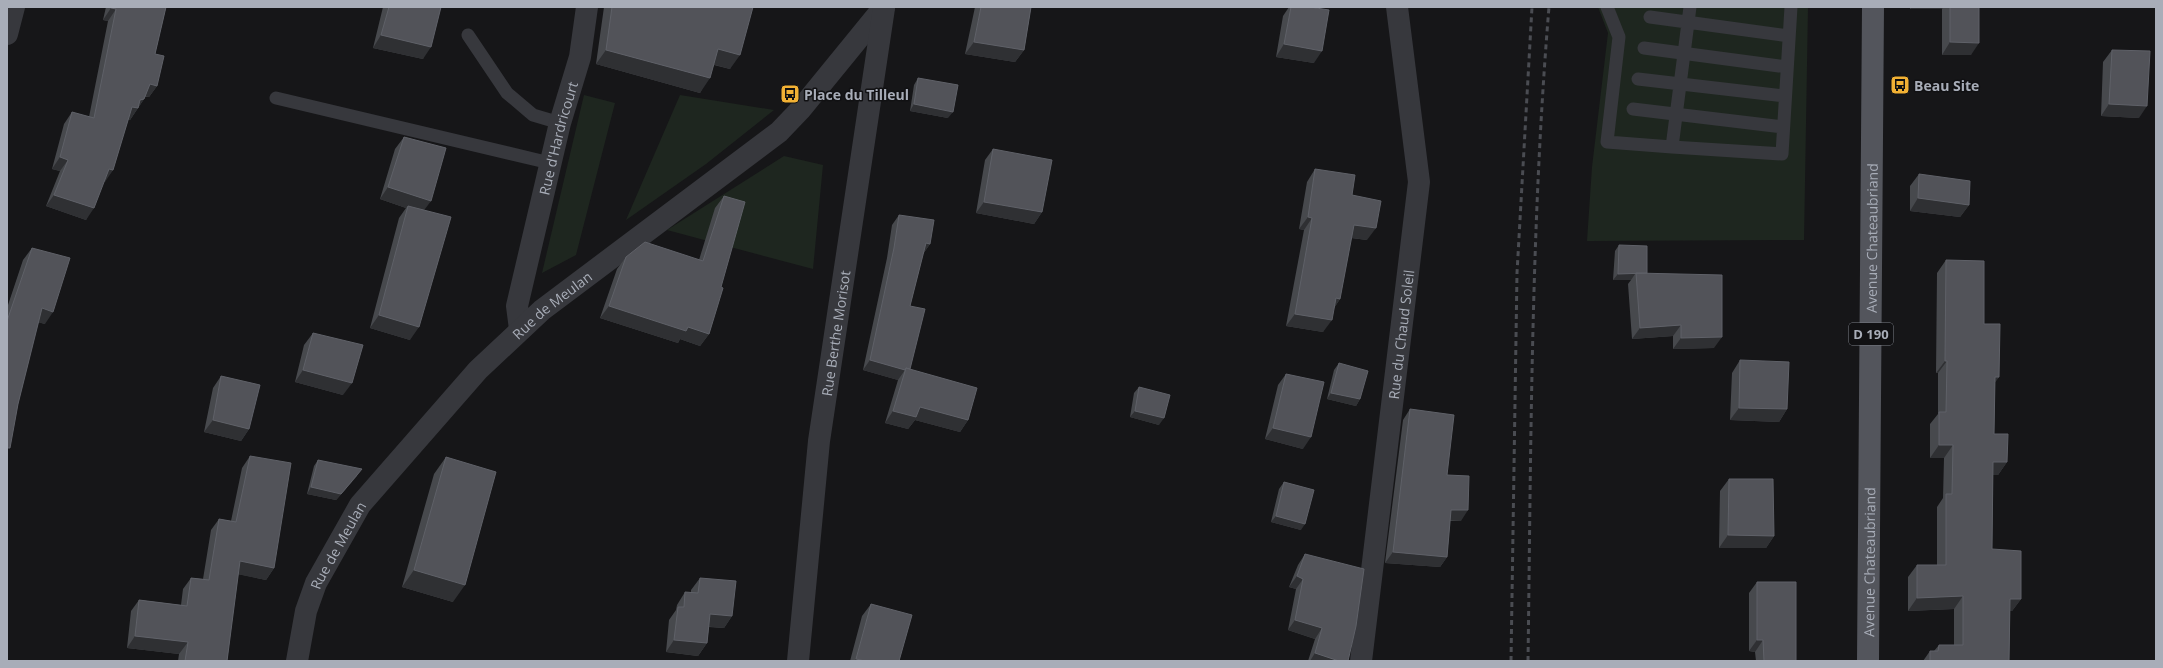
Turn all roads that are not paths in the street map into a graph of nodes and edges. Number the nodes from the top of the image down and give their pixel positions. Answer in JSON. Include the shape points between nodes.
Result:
{"nodes":[{"id":1,"x":14,"y":7,"type":"edge"},
{"id":2,"x":587,"y":7,"type":"edge"},
{"id":3,"x":884,"y":7,"type":"edge"},
{"id":4,"x":1397,"y":7,"type":"edge"},
{"id":5,"x":1607,"y":7,"type":"edge"},
{"id":6,"x":1690,"y":7,"type":"edge"},
{"id":7,"x":1791,"y":7,"type":"edge"},
{"id":8,"x":1873,"y":7,"type":"edge"},
{"id":9,"x":1650,"y":17,"type":"dead end"},
{"id":10,"x":1688,"y":22,"type":"junction"},
{"id":11,"x":7,"y":34,"type":"edge"},
{"id":12,"x":468,"y":35,"type":"dead end"},
{"id":13,"x":1789,"y":36,"type":"junction"},
{"id":14,"x":1644,"y":48,"type":"dead end"},
{"id":15,"x":1684,"y":53,"type":"junction"},
{"id":16,"x":1787,"y":67,"type":"junction"},
{"id":17,"x":1638,"y":79,"type":"dead end"},
{"id":18,"x":1680,"y":84,"type":"junction"},
{"id":19,"x":1785,"y":96,"type":"junction"},
{"id":20,"x":276,"y":98,"type":"dead end"},
{"id":21,"x":1633,"y":109,"type":"dead end"},
{"id":22,"x":1676,"y":114,"type":"junction"},
{"id":23,"x":560,"y":123,"type":"junction"},
{"id":24,"x":1783,"y":127,"type":"junction"},
{"id":25,"x":1672,"y":147,"type":"junction"},
{"id":26,"x":550,"y":163,"type":"junction"},
{"id":27,"x":525,"y":270,"type":"junction"},
{"id":28,"x":542,"y":310,"type":"junction"},
{"id":29,"x":520,"y":329,"type":"junction"},
{"id":30,"x":297,"y":661,"type":"edge"},
{"id":31,"x":798,"y":661,"type":"edge"},
{"id":32,"x":1361,"y":661,"type":"edge"},
{"id":33,"x":1868,"y":661,"type":"edge"}],
"edges":[{"from":1,"to":11,"type":"street"},
{"from":2,"to":23,"type":"street","name":"Rue d'Hardricourt","via":[[580,57]]},
{"from":3,"to":28,"type":"street","name":"Rue de Meulan","via":[[800,110],[778,132]]},
{"from":3,"to":31,"type":"street","name":"Rue Berthe Morisot","via":[[819,441]]},
{"from":4,"to":32,"type":"street","name":"Rue du Chaud Soleil","via":[[1419,182]]},
{"from":5,"to":25,"type":"lane","via":[[1619,37],[1607,142]]},
{"from":6,"to":10,"type":"lane"},
{"from":7,"to":13,"type":"lane"},
{"from":8,"to":33,"type":"main road","name":"Avenue Chateaubriand","number":"D 190"},
{"from":9,"to":10,"type":"lane"},
{"from":10,"to":13,"type":"lane"},
{"from":10,"to":15,"type":"lane"},
{"from":12,"to":23,"type":"lane","via":[[507,93],[533,115]]},
{"from":13,"to":16,"type":"lane"},
{"from":14,"to":15,"type":"lane"},
{"from":15,"to":16,"type":"lane"},
{"from":15,"to":18,"type":"lane"},
{"from":16,"to":19,"type":"lane"},
{"from":17,"to":18,"type":"lane"},
{"from":18,"to":19,"type":"lane"},
{"from":18,"to":22,"type":"lane"},
{"from":19,"to":24,"type":"lane"},
{"from":20,"to":26,"type":"lane"},
{"from":21,"to":22,"type":"lane"},
{"from":22,"to":24,"type":"lane"},
{"from":22,"to":25,"type":"lane"},
{"from":23,"to":26,"type":"street","name":"Rue d'Hardricourt"},
{"from":24,"to":25,"type":"lane","via":[[1782,154]]},
{"from":26,"to":27,"type":"street","name":"Rue d'Hardricourt"},
{"from":27,"to":28,"type":"street"},
{"from":27,"to":29,"type":"street","name":"Rue d'Hardricourt","via":[[517,306]]},
{"from":28,"to":29,"type":"street","name":"Rue de Meulan"},
{"from":29,"to":30,"type":"street","name":"Rue de Meulan","via":[[478,370],[360,505],[316,583],[306,611]]}]}
